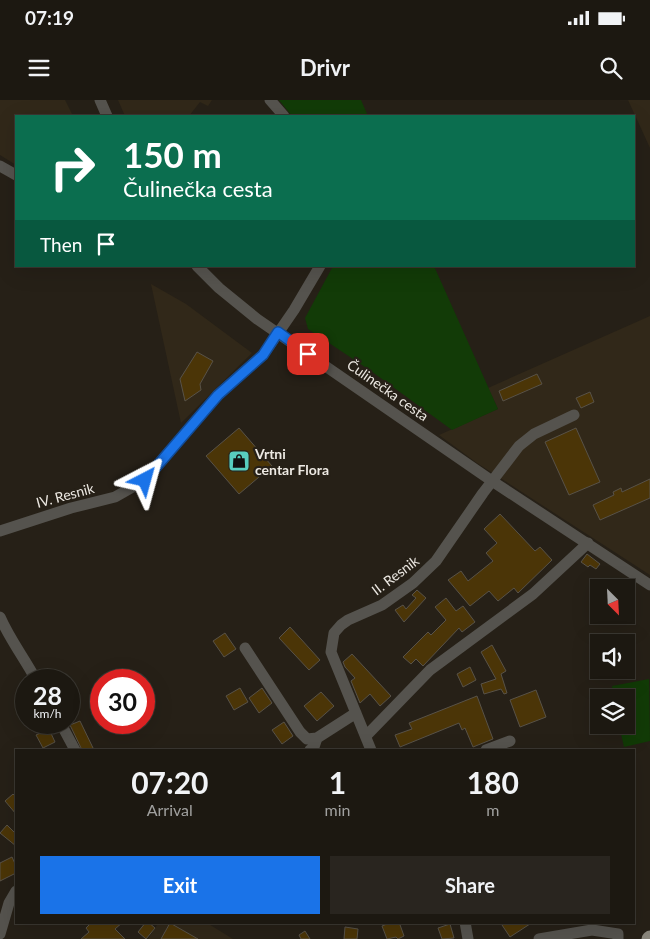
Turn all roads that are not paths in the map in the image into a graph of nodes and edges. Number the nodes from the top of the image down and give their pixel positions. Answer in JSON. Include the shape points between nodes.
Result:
{"nodes":[{"id":1,"x":100,"y":100,"type":"edge"},
{"id":2,"x":270,"y":100,"type":"edge"},
{"id":3,"x":107,"y":115,"type":"edge"},
{"id":4,"x":283,"y":115,"type":"edge"},
{"id":5,"x":0,"y":166,"type":"edge"},
{"id":6,"x":15,"y":174,"type":"edge"},
{"id":7,"x":198,"y":267,"type":"edge"},
{"id":8,"x":319,"y":267,"type":"edge"},
{"id":9,"x":278,"y":332,"type":"junction"},
{"id":10,"x":574,"y":415,"type":"dead end"},
{"id":11,"x":492,"y":481,"type":"junction"},
{"id":12,"x":0,"y":530,"type":"edge"},
{"id":13,"x":588,"y":543,"type":"junction"},
{"id":14,"x":650,"y":584,"type":"edge"},
{"id":15,"x":0,"y":617,"type":"edge"},
{"id":16,"x":245,"y":648,"type":"dead end"},
{"id":17,"x":30,"y":669,"type":"edge"},
{"id":18,"x":356,"y":713,"type":"junction"},
{"id":19,"x":66,"y":734,"type":"edge"},
{"id":20,"x":366,"y":736,"type":"junction"},
{"id":21,"x":317,"y":738,"type":"junction"},
{"id":22,"x":510,"y":741,"type":"dead end"},
{"id":23,"x":74,"y":749,"type":"edge"},
{"id":24,"x":311,"y":749,"type":"edge"},
{"id":25,"x":372,"y":749,"type":"edge"},
{"id":26,"x":489,"y":749,"type":"edge"},
{"id":27,"x":15,"y":893,"type":"edge"},
{"id":28,"x":465,"y":924,"type":"edge"},
{"id":29,"x":0,"y":934,"type":"edge"},
{"id":30,"x":618,"y":937,"type":"edge"},
{"id":31,"x":468,"y":939,"type":"edge"},
{"id":32,"x":539,"y":939,"type":"edge"}],
"edges":[{"from":1,"to":3,"type":"street"},
{"from":2,"to":4,"type":"street"},
{"from":5,"to":6,"type":"street"},
{"from":7,"to":9,"type":"street","name":"Čulinečka cesta","via":[[244,309]]},
{"from":8,"to":9,"type":"street","name":"IV. Resnik"},
{"from":9,"to":11,"type":"street","name":"Čulinečka cesta"},
{"from":9,"to":12,"type":"street","name":"IV. Resnik","via":[[263,355],[218,395],[145,480],[115,497]]},
{"from":10,"to":11,"type":"street","via":[[534,434]]},
{"from":11,"to":13,"type":"street","name":"Čulinečka cesta"},
{"from":11,"to":18,"type":"street","name":"II. Resnik","via":[[425,572],[382,605],[348,620],[334,634],[332,652]]},
{"from":13,"to":14,"type":"street","name":"Čulinečka cesta"},
{"from":13,"to":20,"type":"street","via":[[533,594],[430,670]]},
{"from":15,"to":17,"type":"street","via":[[7,634]]},
{"from":16,"to":21,"type":"street","via":[[300,732],[307,739]]},
{"from":18,"to":20,"type":"street","name":"II. Resnik"},
{"from":18,"to":21,"type":"street"},
{"from":19,"to":23,"type":"street"},
{"from":20,"to":25,"type":"street","name":"II. Resnik"},
{"from":21,"to":24,"type":"street"},
{"from":22,"to":26,"type":"street"},
{"from":27,"to":29,"type":"street"},
{"from":28,"to":31,"type":"street"},
{"from":30,"to":32,"type":"street","via":[[592,930]]}]}
